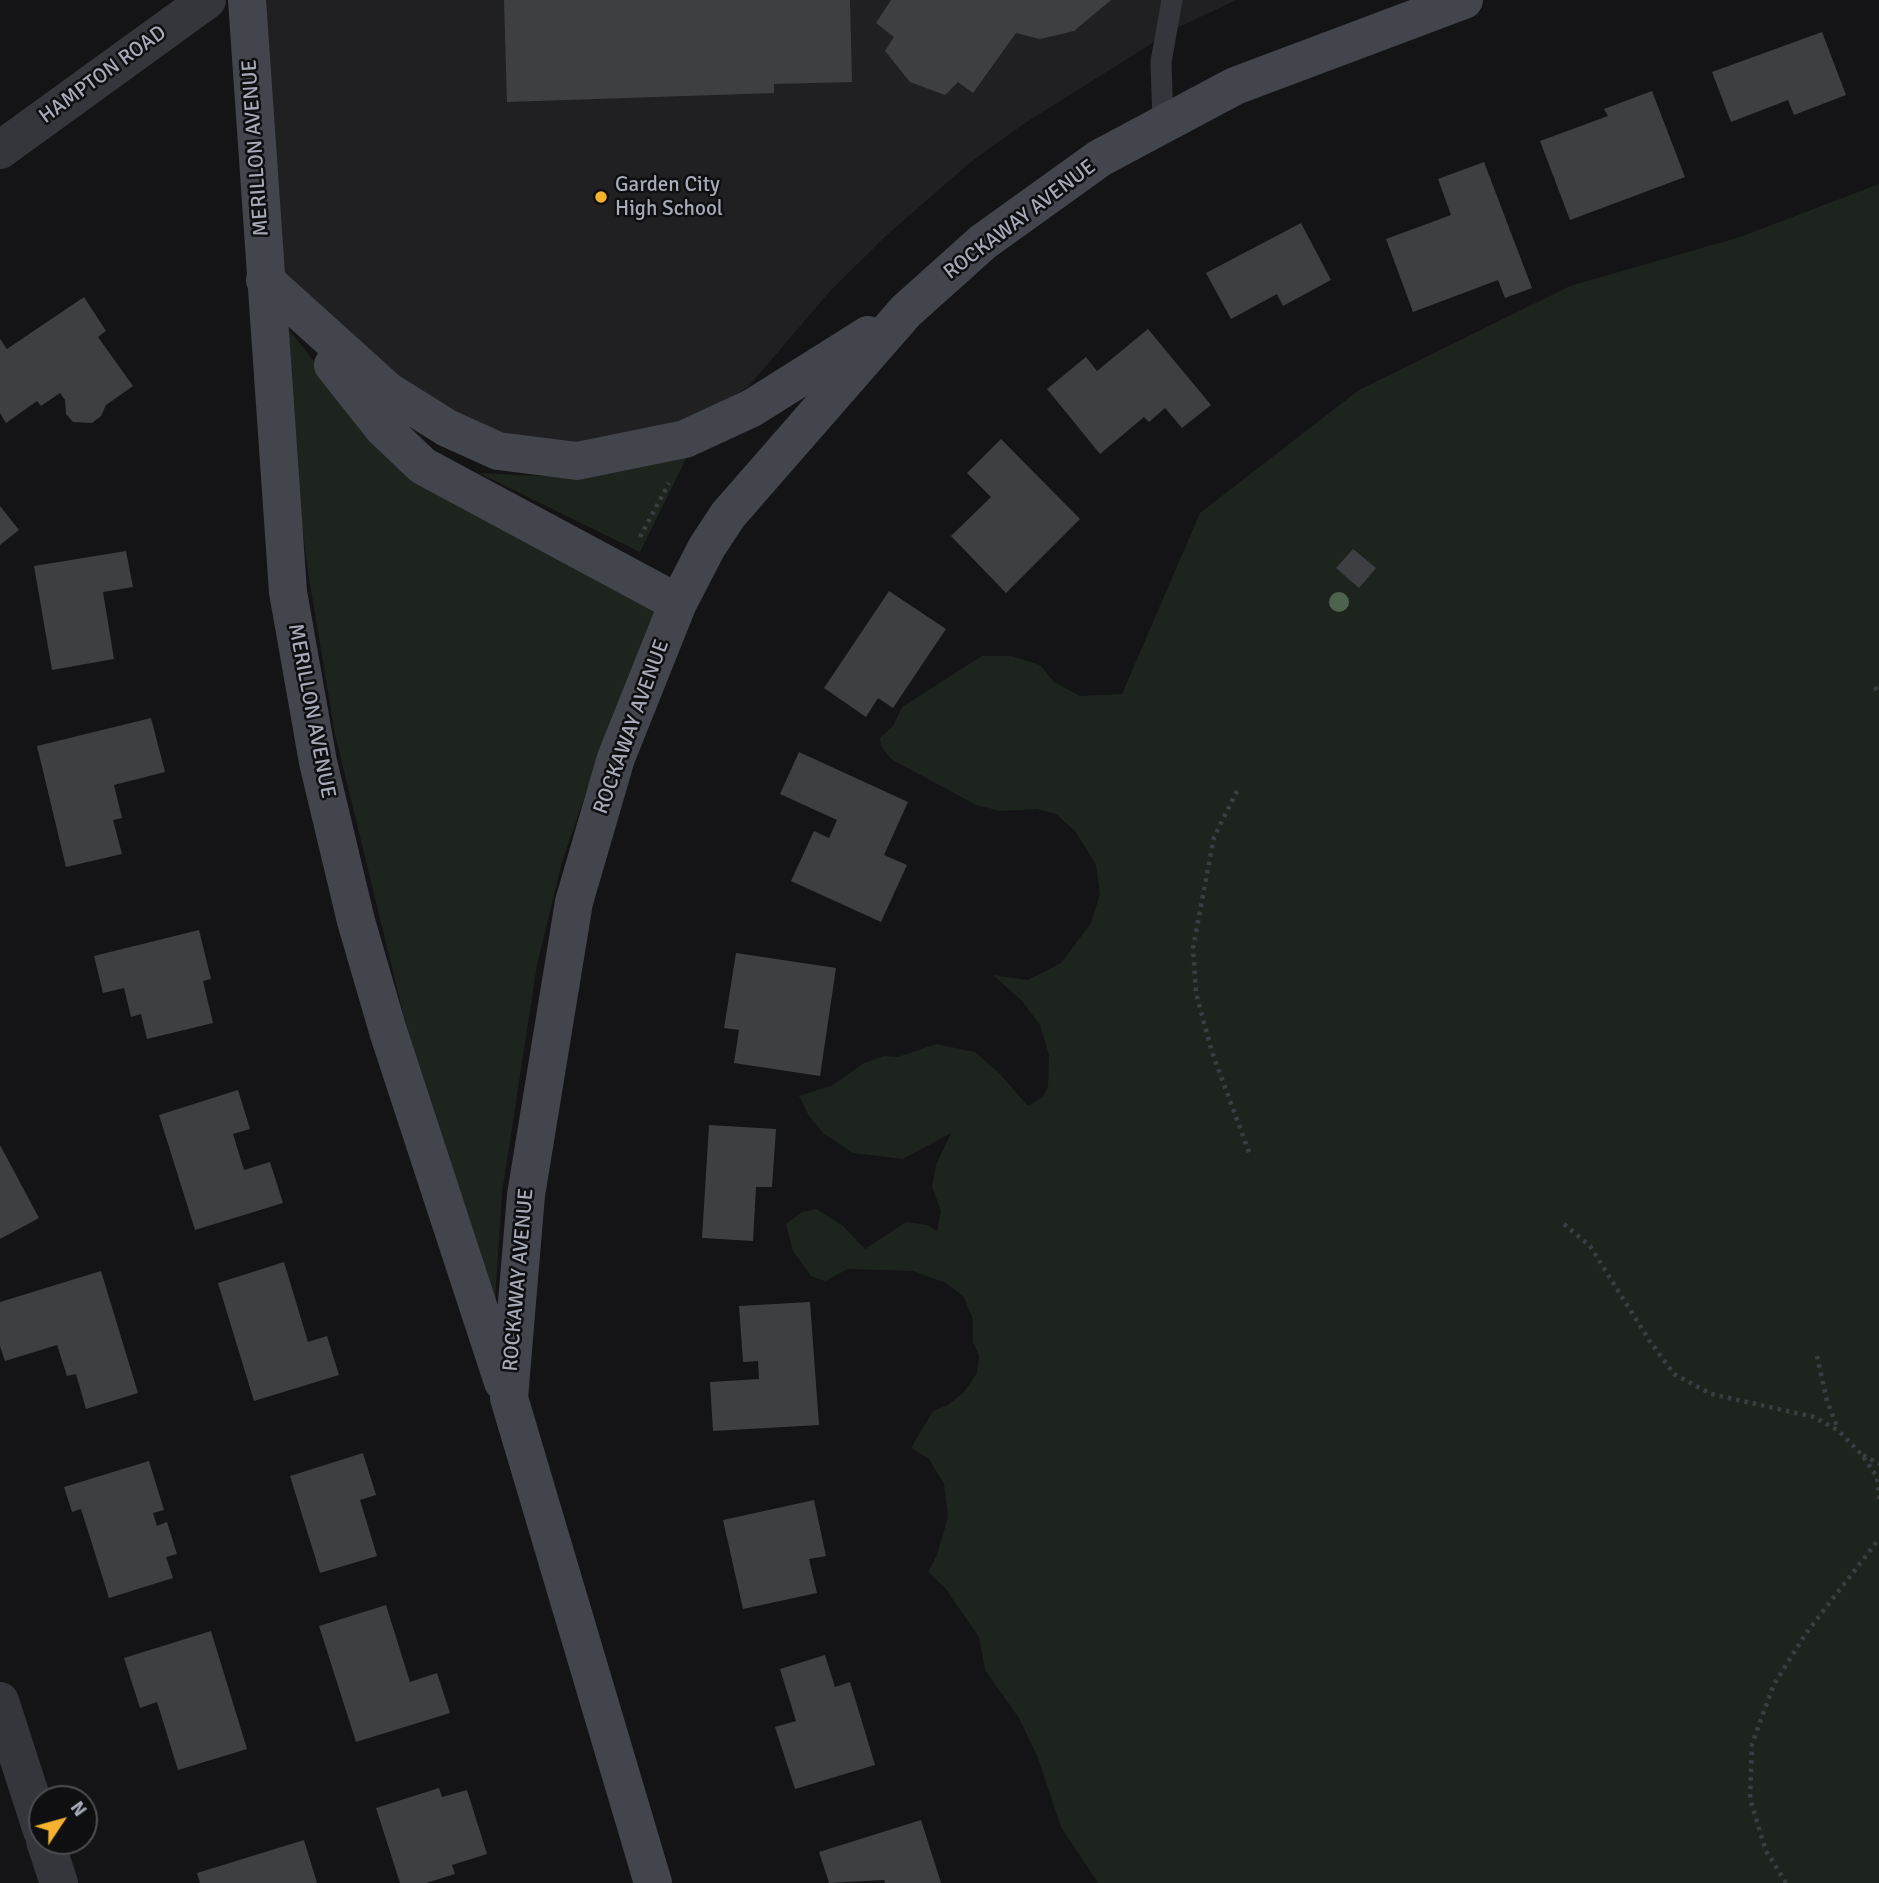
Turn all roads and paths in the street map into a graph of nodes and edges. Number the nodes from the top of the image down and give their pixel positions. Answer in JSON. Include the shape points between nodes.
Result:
{"nodes":[{"id":1,"x":207,"y":0,"type":"edge"},
{"id":2,"x":247,"y":0,"type":"edge"},
{"id":3,"x":1172,"y":0,"type":"edge"},
{"id":4,"x":1464,"y":0,"type":"edge"},
{"id":5,"x":1163,"y":124,"type":"junction"},
{"id":6,"x":0,"y":150,"type":"edge"},
{"id":7,"x":265,"y":280,"type":"junction"},
{"id":8,"x":906,"y":311,"type":"junction"},
{"id":9,"x":675,"y":473,"type":"dead end"},
{"id":10,"x":635,"y":547,"type":"dead end"},
{"id":11,"x":678,"y":603,"type":"junction"},
{"id":12,"x":1875,"y":687,"type":"dead end"},
{"id":13,"x":1879,"y":693,"type":"edge"},
{"id":14,"x":1237,"y":791,"type":"dead end"},
{"id":15,"x":1250,"y":1155,"type":"dead end"},
{"id":16,"x":1564,"y":1224,"type":"dead end"},
{"id":17,"x":1817,"y":1356,"type":"dead end"},
{"id":18,"x":509,"y":1398,"type":"junction"},
{"id":19,"x":1839,"y":1431,"type":"junction"},
{"id":20,"x":1863,"y":1455,"type":"junction"},
{"id":21,"x":1879,"y":1464,"type":"edge"},
{"id":22,"x":1879,"y":1499,"type":"edge"},
{"id":23,"x":1879,"y":1539,"type":"edge"},
{"id":24,"x":0,"y":1700,"type":"edge"},
{"id":25,"x":28,"y":1787,"type":"edge"},
{"id":26,"x":50,"y":1855,"type":"edge"},
{"id":27,"x":59,"y":1883,"type":"edge"},
{"id":28,"x":653,"y":1883,"type":"edge"},
{"id":29,"x":1786,"y":1883,"type":"edge"}],
"edges":[{"from":1,"to":6,"type":"street","name":"HAMPTON ROAD"},
{"from":2,"to":7,"type":"street","name":"MERILLON AVENUE"},
{"from":3,"to":5,"type":"lane","via":[[1161,62]]},
{"from":4,"to":5,"type":"street","name":"ROCKAWAY AVENUE","via":[[1235,86]]},
{"from":5,"to":8,"type":"street","name":"ROCKAWAY AVENUE","via":[[1100,158],[983,242]]},
{"from":7,"to":8,"type":"street","via":[[388,391],[447,428],[498,451],[577,461],[685,439],[752,408]]},
{"from":7,"to":11,"type":"street","via":[[383,428],[423,466]]},
{"from":7,"to":18,"type":"street","name":"MERILLON AVENUE","via":[[288,592],[318,762],[388,1031]]},
{"from":8,"to":11,"type":"street","name":"ROCKAWAY AVENUE","via":[[728,514]]},
{"from":9,"to":10,"type":"path"},
{"from":11,"to":18,"type":"street","name":"ROCKAWAY AVENUE","via":[[616,758],[574,902],[526,1195]]},
{"from":12,"to":13,"type":"path"},
{"from":14,"to":15,"type":"path","via":[[1214,837],[1192,948],[1196,993],[1212,1052]]},
{"from":16,"to":19,"type":"path","via":[[1590,1246],[1674,1374],[1711,1394],[1814,1417]]},
{"from":17,"to":19,"type":"path"},
{"from":18,"to":28,"type":"street","name":"ROCKAWAY AVENUE"},
{"from":19,"to":20,"type":"path"},
{"from":20,"to":21,"type":"path"},
{"from":20,"to":22,"type":"path","via":[[1877,1477]]},
{"from":23,"to":29,"type":"path","via":[[1807,1632],[1774,1684],[1752,1744],[1750,1799],[1766,1851]]},
{"from":24,"to":25,"type":"street"},
{"from":26,"to":27,"type":"street"}]}
